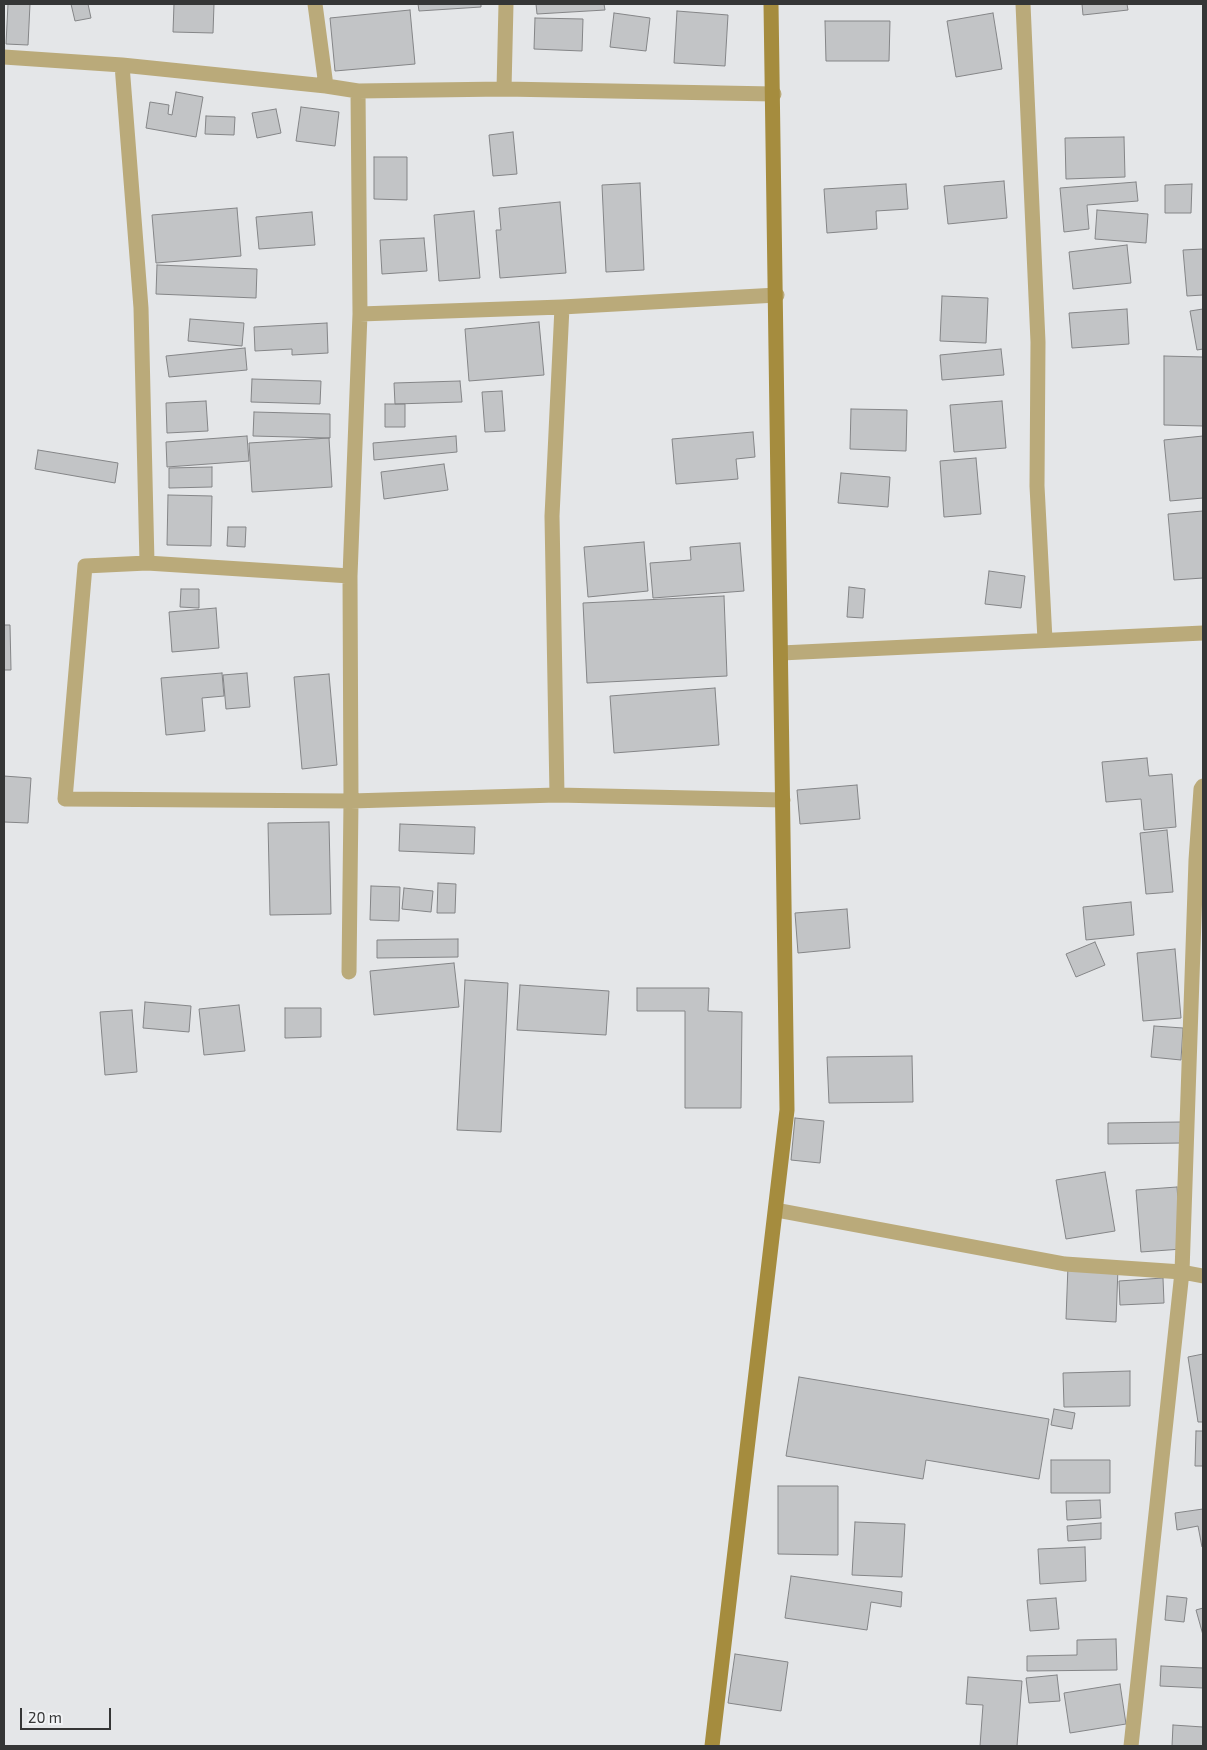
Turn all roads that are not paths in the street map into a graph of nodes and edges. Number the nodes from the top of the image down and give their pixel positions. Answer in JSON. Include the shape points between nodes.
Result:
{"nodes":[{"id":1,"x":315,"y":4,"type":"edge"},
{"id":2,"x":506,"y":4,"type":"edge"},
{"id":3,"x":771,"y":4,"type":"edge"},
{"id":4,"x":1023,"y":4,"type":"edge"},
{"id":5,"x":4,"y":57,"type":"edge"},
{"id":6,"x":122,"y":65,"type":"junction"},
{"id":7,"x":326,"y":86,"type":"junction"},
{"id":8,"x":504,"y":89,"type":"junction"},
{"id":9,"x":358,"y":91,"type":"junction"},
{"id":10,"x":774,"y":94,"type":"junction"},
{"id":11,"x":777,"y":295,"type":"junction"},
{"id":12,"x":562,"y":307,"type":"junction"},
{"id":13,"x":360,"y":314,"type":"junction"},
{"id":14,"x":148,"y":563,"type":"junction"},
{"id":15,"x":350,"y":576,"type":"junction"},
{"id":16,"x":1203,"y":633,"type":"edge"},
{"id":17,"x":1045,"y":640,"type":"junction"},
{"id":18,"x":781,"y":653,"type":"junction"},
{"id":19,"x":1203,"y":786,"type":"edge"},
{"id":20,"x":557,"y":796,"type":"junction"},
{"id":21,"x":783,"y":800,"type":"junction"},
{"id":22,"x":351,"y":801,"type":"junction"},
{"id":23,"x":349,"y":972,"type":"dead end"},
{"id":24,"x":776,"y":1210,"type":"junction"},
{"id":25,"x":1182,"y":1272,"type":"junction"},
{"id":26,"x":1203,"y":1276,"type":"edge"},
{"id":27,"x":712,"y":1746,"type":"edge"},
{"id":28,"x":1131,"y":1746,"type":"edge"}],
"edges":[{"from":1,"to":7,"type":"street"},
{"from":2,"to":8,"type":"street"},
{"from":3,"to":10,"type":"street"},
{"from":4,"to":17,"type":"street","via":[[1038,342],[1037,486]]},
{"from":5,"to":6,"type":"street"},
{"from":6,"to":7,"type":"street"},
{"from":6,"to":14,"type":"street","via":[[141,308]]},
{"from":7,"to":9,"type":"street"},
{"from":8,"to":9,"type":"street"},
{"from":8,"to":10,"type":"street"},
{"from":9,"to":13,"type":"street"},
{"from":10,"to":11,"type":"street"},
{"from":11,"to":12,"type":"street"},
{"from":11,"to":18,"type":"street"},
{"from":12,"to":13,"type":"street"},
{"from":12,"to":20,"type":"street","via":[[552,516]]},
{"from":13,"to":15,"type":"street"},
{"from":14,"to":15,"type":"street"},
{"from":14,"to":22,"type":"street","via":[[85,566],[65,799]]},
{"from":15,"to":22,"type":"street"},
{"from":16,"to":17,"type":"street"},
{"from":17,"to":18,"type":"street"},
{"from":18,"to":21,"type":"street"},
{"from":19,"to":25,"type":"street","via":[[1196,860]]},
{"from":20,"to":21,"type":"street"},
{"from":20,"to":22,"type":"street"},
{"from":21,"to":24,"type":"street","via":[[787,1110]]},
{"from":22,"to":23,"type":"street"},
{"from":24,"to":25,"type":"street","via":[[1064,1264]]},
{"from":24,"to":27,"type":"street"},
{"from":25,"to":26,"type":"street"},
{"from":25,"to":28,"type":"street"}]}
